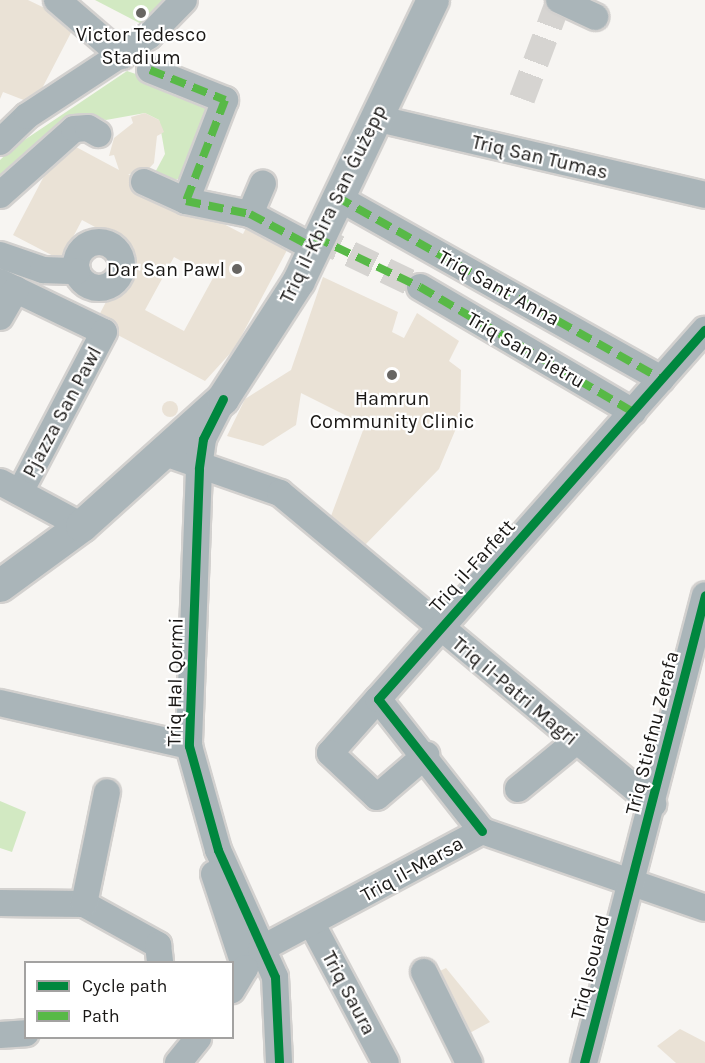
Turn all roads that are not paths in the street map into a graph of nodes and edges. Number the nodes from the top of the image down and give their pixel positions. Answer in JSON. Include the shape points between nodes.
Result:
{"nodes":[{"id":1,"x":57,"y":0,"type":"edge"},
{"id":2,"x":184,"y":0,"type":"edge"},
{"id":3,"x":433,"y":0,"type":"edge"},
{"id":4,"x":559,"y":0,"type":"edge"},
{"id":5,"x":595,"y":17,"type":"dead end"},
{"id":6,"x":122,"y":57,"type":"junction"},
{"id":7,"x":150,"y":70,"type":"dead end"},
{"id":8,"x":375,"y":118,"type":"junction"},
{"id":9,"x":98,"y":134,"type":"dead end"},
{"id":10,"x":0,"y":142,"type":"edge"},
{"id":11,"x":144,"y":182,"type":"dead end"},
{"id":12,"x":263,"y":184,"type":"dead end"},
{"id":13,"x":0,"y":195,"type":"edge"},
{"id":14,"x":705,"y":195,"type":"edge"},
{"id":15,"x":337,"y":197,"type":"junction"},
{"id":16,"x":186,"y":201,"type":"junction"},
{"id":17,"x":250,"y":214,"type":"junction"},
{"id":18,"x":312,"y":247,"type":"junction"},
{"id":19,"x":0,"y":255,"type":"edge"},
{"id":20,"x":43,"y":270,"type":"junction"},
{"id":21,"x":77,"y":271,"type":"dead end"},
{"id":22,"x":420,"y":287,"type":"tunnel mouth"},
{"id":23,"x":14,"y":289,"type":"edge"},
{"id":24,"x":0,"y":318,"type":"edge"},
{"id":25,"x":705,"y":330,"type":"edge"},
{"id":26,"x":661,"y":379,"type":"junction"},
{"id":27,"x":223,"y":399,"type":"junction"},
{"id":28,"x":633,"y":412,"type":"junction"},
{"id":29,"x":165,"y":453,"type":"junction"},
{"id":30,"x":199,"y":469,"type":"junction"},
{"id":31,"x":10,"y":487,"type":"edge"},
{"id":32,"x":82,"y":526,"type":"junction"},
{"id":33,"x":0,"y":586,"type":"edge"},
{"id":34,"x":705,"y":595,"type":"edge"},
{"id":35,"x":441,"y":629,"type":"junction"},
{"id":36,"x":378,"y":699,"type":"junction"},
{"id":37,"x":0,"y":703,"type":"edge"},
{"id":38,"x":575,"y":742,"type":"junction"},
{"id":39,"x":189,"y":746,"type":"junction"},
{"id":40,"x":426,"y":755,"type":"junction"},
{"id":41,"x":518,"y":789,"type":"dead end"},
{"id":42,"x":107,"y":792,"type":"dead end"},
{"id":43,"x":653,"y":804,"type":"junction"},
{"id":44,"x":482,"y":831,"type":"junction"},
{"id":45,"x":631,"y":879,"type":"junction"},
{"id":46,"x":0,"y":903,"type":"edge"},
{"id":47,"x":84,"y":904,"type":"junction"},
{"id":48,"x":705,"y":908,"type":"edge"},
{"id":49,"x":312,"y":924,"type":"junction"},
{"id":50,"x":253,"y":958,"type":"junction"},
{"id":51,"x":160,"y":961,"type":"edge"},
{"id":52,"x":424,"y":972,"type":"dead end"},
{"id":53,"x":234,"y":987,"type":"edge"},
{"id":54,"x":24,"y":1033,"type":"edge"},
{"id":55,"x":0,"y":1035,"type":"edge"},
{"id":56,"x":172,"y":1039,"type":"edge"},
{"id":57,"x":197,"y":1039,"type":"edge"},
{"id":58,"x":177,"y":1063,"type":"edge"},
{"id":59,"x":279,"y":1063,"type":"edge"},
{"id":60,"x":387,"y":1063,"type":"edge"},
{"id":61,"x":469,"y":1063,"type":"edge"},
{"id":62,"x":584,"y":1063,"type":"edge"}],
"edges":[{"from":1,"to":6,"type":"street"},
{"from":2,"to":6,"type":"street"},
{"from":3,"to":8,"type":"main road","name":"Triq il-Kbira San Ġużepp"},
{"from":4,"to":5,"type":"street"},
{"from":6,"to":10,"type":"street","via":[[27,116]]},
{"from":7,"to":16,"type":"street","via":[[225,100]]},
{"from":8,"to":14,"type":"street","name":"Triq San Tumas"},
{"from":8,"to":15,"type":"main road","name":"Triq il-Kbira San Ġużepp"},
{"from":9,"to":13,"type":"street","via":[[88,128],[74,129]]},
{"from":11,"to":16,"type":"street"},
{"from":12,"to":17,"type":"street"},
{"from":15,"to":18,"type":"main road","name":"Triq il-Kbira San Ġużepp"},
{"from":15,"to":26,"type":"street","name":"Triq Sant' Anna"},
{"from":16,"to":17,"type":"street"},
{"from":17,"to":18,"type":"street"},
{"from":18,"to":27,"type":"main road","name":"Triq il-Kbira San Ġużepp","via":[[299,281]]},
{"from":19,"to":20,"type":"street"},
{"from":20,"to":21,"type":"street"},
{"from":20,"to":23,"type":"street"},
{"from":22,"to":28,"type":"street","name":"Triq San Pietru"},
{"from":23,"to":24,"type":"street"},
{"from":23,"to":31,"type":"street","name":"Pjazza San Pawl","via":[[104,332]]},
{"from":25,"to":26,"type":"street","name":"Triq il-Farfett"},
{"from":26,"to":28,"type":"street","name":"Triq il-Farfett"},
{"from":27,"to":29,"type":"main road","name":"Triq il-Kbira San Ġużepp"},
{"from":27,"to":30,"type":"street","name":"Triq Ħal Qormi","via":[[203,439]]},
{"from":28,"to":35,"type":"street","name":"Triq il-Farfett"},
{"from":29,"to":30,"type":"street","name":"Triq il-Patri Magri"},
{"from":29,"to":32,"type":"main road","name":"Triq il-Kbira San Ġużepp"},
{"from":30,"to":35,"type":"street","name":"Triq il-Patri Magri","via":[[280,493]]},
{"from":30,"to":39,"type":"street","name":"Triq Ħal Qormi"},
{"from":31,"to":32,"type":"street"},
{"from":32,"to":33,"type":"main road","name":"Triq il-Kbira San Ġużepp"},
{"from":34,"to":43,"type":"street","name":"Triq Stiefnu Zerafa"},
{"from":35,"to":36,"type":"street","name":"Triq il-Farfett"},
{"from":35,"to":38,"type":"street","name":"Triq il-Patri Magri"},
{"from":36,"to":40,"type":"street"},
{"from":36,"to":40,"type":"street","name":"Triq il-Farfett","via":[[330,753],[377,797]]},
{"from":37,"to":39,"type":"street"},
{"from":38,"to":41,"type":"street"},
{"from":38,"to":43,"type":"street","name":"Triq il-Patri Magri"},
{"from":39,"to":50,"type":"street","name":"Triq Ħal Qormi"},
{"from":40,"to":44,"type":"street"},
{"from":42,"to":47,"type":"street"},
{"from":43,"to":45,"type":"street","name":"Triq Stiefnu Zerafa"},
{"from":44,"to":45,"type":"street","name":"Triq il-Marsa"},
{"from":44,"to":49,"type":"street","name":"Triq il-Marsa"},
{"from":45,"to":48,"type":"street","name":"Triq il-Marsa"},
{"from":45,"to":62,"type":"street","name":"Triq Isouard"},
{"from":46,"to":47,"type":"street"},
{"from":47,"to":51,"type":"street","via":[[158,945]]},
{"from":49,"to":50,"type":"street","name":"Triq il-Marsa"},
{"from":49,"to":60,"type":"street","name":"Triq Saura"},
{"from":50,"to":53,"type":"street"},
{"from":50,"to":59,"type":"street","name":"Triq Ħal Qormi","via":[[275,977]]},
{"from":52,"to":61,"type":"street"},
{"from":54,"to":55,"type":"street"},
{"from":56,"to":58,"type":"street"},
{"from":57,"to":58,"type":"street"}]}
